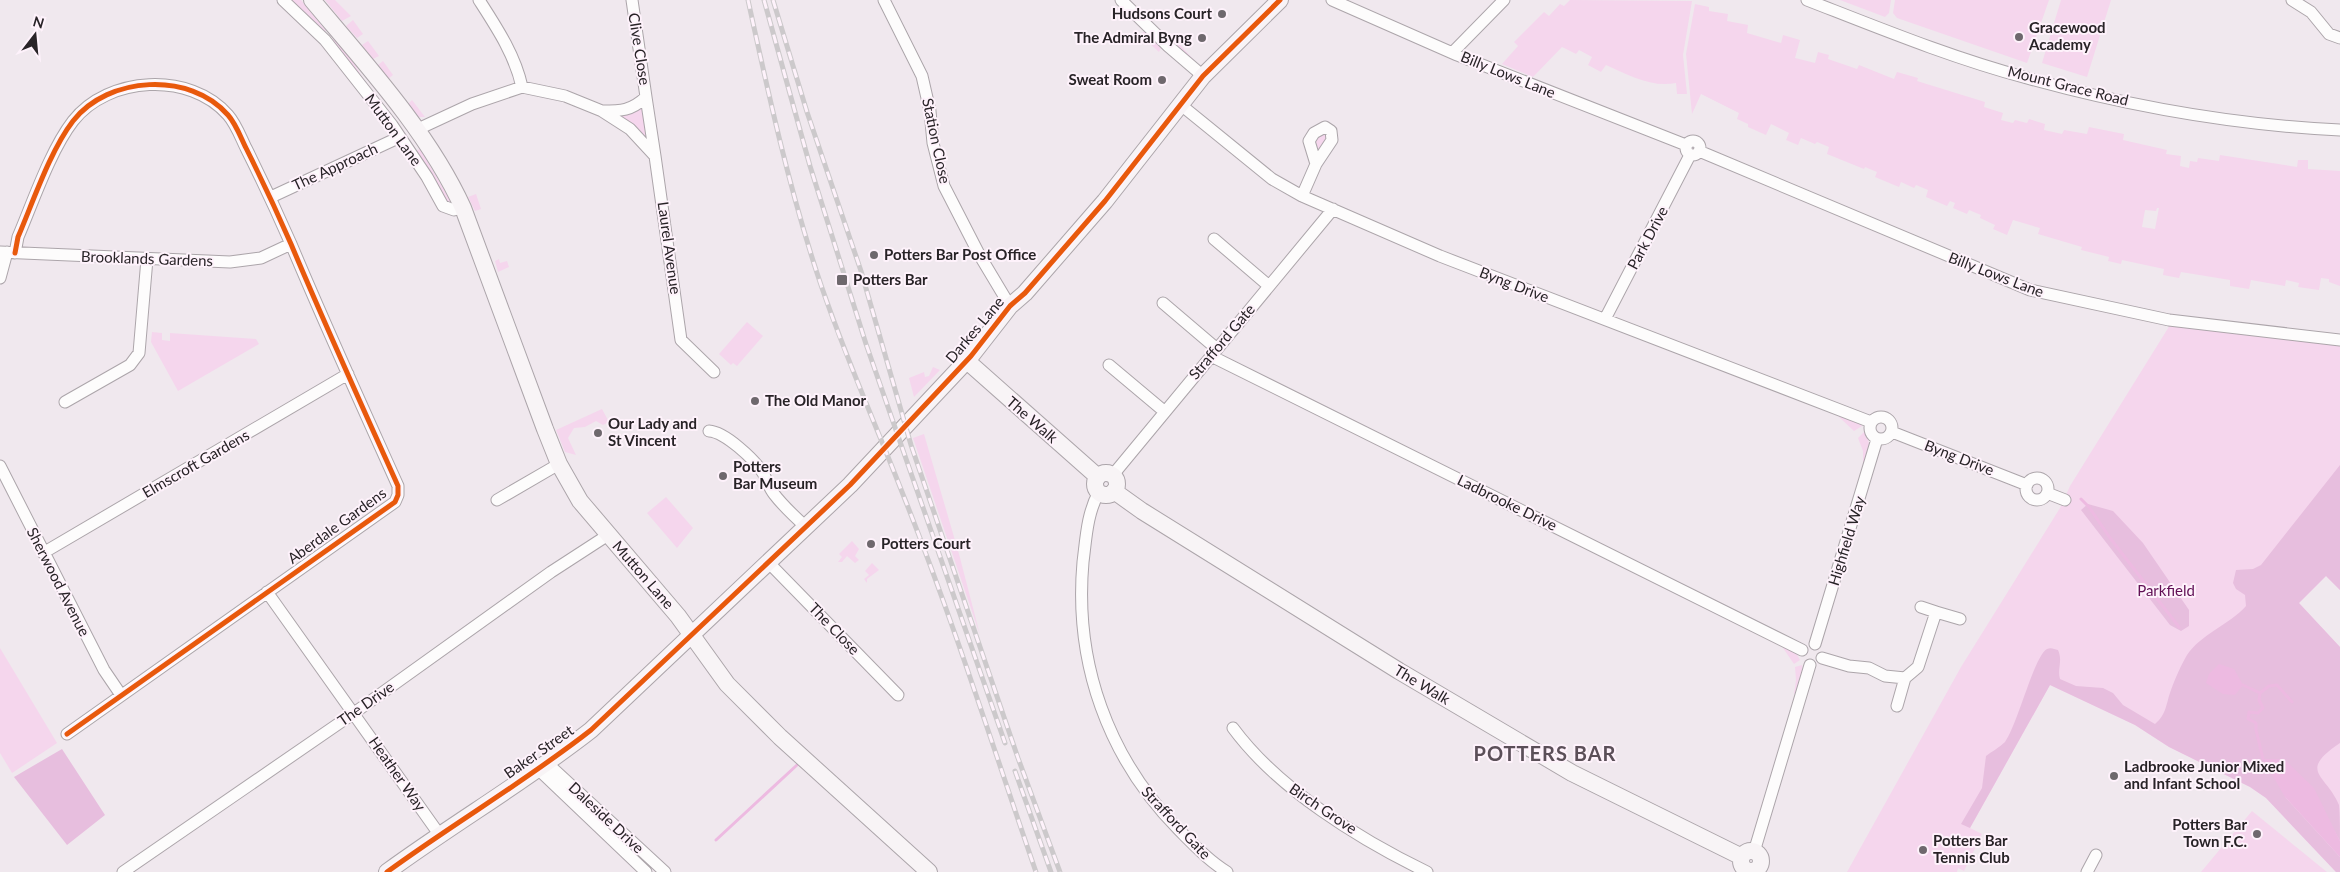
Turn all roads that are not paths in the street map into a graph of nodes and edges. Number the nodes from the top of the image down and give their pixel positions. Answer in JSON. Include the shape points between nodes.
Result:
{"nodes":[{"id":1,"x":283,"y":0,"type":"edge"},
{"id":2,"x":312,"y":0,"type":"edge"},
{"id":3,"x":479,"y":0,"type":"edge"},
{"id":4,"x":632,"y":0,"type":"edge"},
{"id":5,"x":884,"y":0,"type":"edge"},
{"id":6,"x":1121,"y":0,"type":"edge"},
{"id":7,"x":1280,"y":0,"type":"edge"},
{"id":8,"x":1332,"y":0,"type":"edge"},
{"id":9,"x":1504,"y":0,"type":"edge"},
{"id":10,"x":1806,"y":0,"type":"edge"},
{"id":11,"x":2292,"y":0,"type":"edge"},
{"id":12,"x":331,"y":35,"type":"junction"},
{"id":13,"x":2340,"y":38,"type":"edge"},
{"id":14,"x":1452,"y":52,"type":"junction"},
{"id":15,"x":1203,"y":76,"type":"junction"},
{"id":16,"x":522,"y":88,"type":"junction"},
{"id":17,"x":646,"y":97,"type":"junction"},
{"id":18,"x":1181,"y":105,"type":"junction"},
{"id":19,"x":602,"y":111,"type":"junction"},
{"id":20,"x":416,"y":130,"type":"junction"},
{"id":21,"x":2340,"y":130,"type":"edge"},
{"id":22,"x":400,"y":137,"type":"junction"},
{"id":23,"x":1692,"y":151,"type":"junction"},
{"id":24,"x":655,"y":156,"type":"junction"},
{"id":25,"x":1316,"y":164,"type":"dead end"},
{"id":26,"x":1302,"y":196,"type":"junction"},
{"id":27,"x":271,"y":197,"type":"junction"},
{"id":28,"x":463,"y":208,"type":"junction"},
{"id":29,"x":1333,"y":209,"type":"junction"},
{"id":30,"x":1214,"y":239,"type":"dead end"},
{"id":31,"x":291,"y":244,"type":"junction"},
{"id":32,"x":7,"y":252,"type":"edge"},
{"id":33,"x":147,"y":259,"type":"junction"},
{"id":34,"x":0,"y":278,"type":"edge"},
{"id":35,"x":1269,"y":286,"type":"junction"},
{"id":36,"x":1163,"y":303,"type":"dead end"},
{"id":37,"x":1010,"y":306,"type":"junction"},
{"id":38,"x":1605,"y":320,"type":"junction"},
{"id":39,"x":2340,"y":340,"type":"edge"},
{"id":40,"x":1214,"y":352,"type":"junction"},
{"id":41,"x":967,"y":361,"type":"junction"},
{"id":42,"x":1109,"y":365,"type":"dead end"},
{"id":43,"x":714,"y":372,"type":"dead end"},
{"id":44,"x":348,"y":374,"type":"junction"},
{"id":45,"x":66,"y":402,"type":"dead end"},
{"id":46,"x":1164,"y":412,"type":"junction"},
{"id":47,"x":1871,"y":422,"type":"junction"},
{"id":48,"x":709,"y":431,"type":"dead end"},
{"id":49,"x":1892,"y":432,"type":"junction"},
{"id":50,"x":1877,"y":439,"type":"junction"},
{"id":51,"x":559,"y":464,"type":"junction"},
{"id":52,"x":1,"y":470,"type":"edge"},
{"id":53,"x":1106,"y":484,"type":"junction"},
{"id":54,"x":497,"y":500,"type":"dead end"},
{"id":55,"x":2064,"y":500,"type":"dead end"},
{"id":56,"x":806,"y":528,"type":"junction"},
{"id":57,"x":608,"y":536,"type":"junction"},
{"id":58,"x":43,"y":553,"type":"junction"},
{"id":59,"x":769,"y":563,"type":"junction"},
{"id":60,"x":267,"y":592,"type":"junction"},
{"id":61,"x":1922,"y":607,"type":"dead end"},
{"id":62,"x":1936,"y":612,"type":"junction"},
{"id":63,"x":1960,"y":619,"type":"dead end"},
{"id":64,"x":692,"y":637,"type":"junction"},
{"id":65,"x":1815,"y":644,"type":"junction"},
{"id":66,"x":1802,"y":650,"type":"junction"},
{"id":67,"x":1822,"y":658,"type":"junction"},
{"id":68,"x":1810,"y":665,"type":"junction"},
{"id":69,"x":1905,"y":678,"type":"junction"},
{"id":70,"x":121,"y":695,"type":"junction"},
{"id":71,"x":898,"y":695,"type":"dead end"},
{"id":72,"x":1897,"y":706,"type":"dead end"},
{"id":73,"x":354,"y":713,"type":"junction"},
{"id":74,"x":1233,"y":728,"type":"dead end"},
{"id":75,"x":67,"y":734,"type":"dead end"},
{"id":76,"x":543,"y":767,"type":"junction"},
{"id":77,"x":439,"y":834,"type":"junction"},
{"id":78,"x":2096,"y":855,"type":"dead end"},
{"id":79,"x":1757,"y":862,"type":"edge"},
{"id":80,"x":1212,"y":869,"type":"edge"},
{"id":81,"x":123,"y":872,"type":"edge"},
{"id":82,"x":387,"y":872,"type":"edge"},
{"id":83,"x":646,"y":872,"type":"edge"},
{"id":84,"x":665,"y":872,"type":"edge"},
{"id":85,"x":929,"y":872,"type":"edge"},
{"id":86,"x":1227,"y":872,"type":"edge"},
{"id":87,"x":1427,"y":872,"type":"edge"},
{"id":88,"x":2088,"y":872,"type":"edge"}],
"edges":[{"from":1,"to":12,"type":"street","name":"Mutton Lane"},
{"from":2,"to":12,"type":"street","name":"Mutton Lane"},
{"from":3,"to":16,"type":"street","via":[[511,54]]},
{"from":4,"to":17,"type":"street","name":"Clive Close"},
{"from":5,"to":37,"type":"street","name":"Station Close","via":[[920,71],[944,186]]},
{"from":6,"to":15,"type":"street"},
{"from":7,"to":15,"type":"street","name":"Darkes Lane"},
{"from":8,"to":14,"type":"street","name":"Billy Lows Lane"},
{"from":9,"to":14,"type":"street"},
{"from":10,"to":21,"type":"street","name":"Mount Grace Road","via":[[1961,58],[2036,81],[2240,121]]},
{"from":11,"to":13,"type":"street","via":[[2310,12],[2329,34]]},
{"from":12,"to":20,"type":"street","name":"Mutton Lane"},
{"from":12,"to":22,"type":"street","name":"Mutton Lane"},
{"from":14,"to":23,"type":"street","name":"Billy Lows Lane"},
{"from":15,"to":18,"type":"street","name":"Darkes Lane"},
{"from":16,"to":19,"type":"street","via":[[565,96]]},
{"from":16,"to":20,"type":"street","via":[[472,104]]},
{"from":17,"to":19,"type":"street","via":[[627,111]]},
{"from":17,"to":24,"type":"street","name":"Laurel Avenue"},
{"from":18,"to":26,"type":"street","name":"Byng Drive","via":[[1272,179]]},
{"from":18,"to":37,"type":"street","name":"Darkes Lane","via":[[1105,202]]},
{"from":19,"to":24,"type":"street","via":[[630,129]]},
{"from":20,"to":28,"type":"street","name":"Mutton Lane","via":[[449,178]]},
{"from":22,"to":27,"type":"street","name":"The Approach"},
{"from":22,"to":28,"type":"street","name":"Mutton Lane","via":[[443,206],[454,210]]},
{"from":23,"to":38,"type":"street","name":"Park Drive"},
{"from":23,"to":39,"type":"street","name":"Billy Lows Lane","via":[[2030,290],[2169,320]]},
{"from":24,"to":43,"type":"street","name":"Laurel Avenue","via":[[681,340]]},
{"from":25,"to":26,"type":"street"},
{"from":26,"to":29,"type":"street","name":"Byng Drive"},
{"from":27,"to":31,"type":"street","name":"Aberdale Gardens"},
{"from":27,"to":32,"type":"street","name":"Aberdale Gardens","via":[[228,115],[190,90],[168,85],[137,85],[109,94],[85,108],[73,121],[60,140],[18,237]]},
{"from":28,"to":51,"type":"street","name":"Mutton Lane"},
{"from":29,"to":35,"type":"street","name":"Strafford Gate"},
{"from":29,"to":38,"type":"street","name":"Byng Drive","via":[[1440,256]]},
{"from":30,"to":35,"type":"street"},
{"from":31,"to":33,"type":"street","name":"Brooklands Gardens","via":[[261,258],[230,262]]},
{"from":31,"to":44,"type":"street","name":"Aberdale Gardens"},
{"from":32,"to":33,"type":"street","name":"Brooklands Gardens"},
{"from":32,"to":34,"type":"street"},
{"from":33,"to":45,"type":"street","via":[[139,353],[130,365]]},
{"from":35,"to":40,"type":"street","name":"Strafford Gate"},
{"from":36,"to":40,"type":"street","name":"Ladbrooke Drive"},
{"from":37,"to":41,"type":"street","name":"Darkes Lane"},
{"from":38,"to":47,"type":"street","name":"Byng Drive"},
{"from":40,"to":46,"type":"street","name":"Strafford Gate"},
{"from":40,"to":66,"type":"street","name":"Ladbrooke Drive"},
{"from":41,"to":53,"type":"street","name":"The Walk"},
{"from":41,"to":56,"type":"street","name":"Darkes Lane","via":[[850,486]]},
{"from":42,"to":46,"type":"street"},
{"from":44,"to":58,"type":"street","name":"Elmscroft Gardens"},
{"from":44,"to":60,"type":"street","name":"Aberdale Gardens","via":[[398,486],[398,495],[395,502]]},
{"from":46,"to":53,"type":"street","name":"Strafford Gate"},
{"from":47,"to":49,"type":"street","via":[[1880,416],[1887,418],[1892,424]]},
{"from":47,"to":50,"type":"street","via":[[1871,433]]},
{"from":48,"to":56,"type":"street","via":[[724,436],[753,461],[773,493]]},
{"from":49,"to":50,"type":"street","via":[[1887,438]]},
{"from":49,"to":55,"type":"street","name":"Byng Drive","via":[[2027,484],[2027,491],[2033,499],[2040,499],[2047,493]]},
{"from":50,"to":65,"type":"street","name":"Highfield Way"},
{"from":51,"to":54,"type":"street"},
{"from":51,"to":57,"type":"street","name":"Mutton Lane","via":[[580,501]]},
{"from":52,"to":58,"type":"street","name":"Sherwood Avenue"},
{"from":53,"to":79,"type":"street","name":"The Walk","via":[[1142,511],[1399,671],[1572,773]]},
{"from":53,"to":80,"type":"street","name":"Strafford Gate","via":[[1090,514],[1081,590],[1086,648],[1097,693],[1119,750],[1140,785]]},
{"from":56,"to":59,"type":"street","name":"Darkes Lane"},
{"from":57,"to":64,"type":"street","name":"Mutton Lane","via":[[674,611]]},
{"from":57,"to":73,"type":"street","name":"The Drive","via":[[551,572]]},
{"from":58,"to":70,"type":"street","name":"Sherwood Avenue","via":[[112,684]]},
{"from":59,"to":64,"type":"street","name":"Darkes Lane"},
{"from":59,"to":71,"type":"street","name":"The Close"},
{"from":60,"to":70,"type":"street","name":"Aberdale Gardens"},
{"from":60,"to":73,"type":"street","name":"Heather Way"},
{"from":61,"to":62,"type":"street"},
{"from":62,"to":63,"type":"street"},
{"from":62,"to":69,"type":"street","via":[[1918,667]]},
{"from":64,"to":76,"type":"street","name":"Baker Street","via":[[591,730]]},
{"from":64,"to":85,"type":"street","name":"Mutton Lane","via":[[727,684],[780,737]]},
{"from":65,"to":66,"type":"street"},
{"from":65,"to":67,"type":"street","via":[[1822,650]]},
{"from":66,"to":68,"type":"street","via":[[1803,660]]},
{"from":67,"to":68,"type":"street"},
{"from":67,"to":69,"type":"street","via":[[1869,668],[1886,676]]},
{"from":68,"to":79,"type":"street"},
{"from":69,"to":72,"type":"street"},
{"from":70,"to":75,"type":"street","name":"Aberdale Gardens"},
{"from":73,"to":77,"type":"street","name":"Heather Way"},
{"from":73,"to":81,"type":"street","name":"The Drive"},
{"from":74,"to":87,"type":"street","name":"Birch Grove","via":[[1248,749],[1301,796]]},
{"from":76,"to":77,"type":"street","name":"Baker Street"},
{"from":76,"to":83,"type":"street","name":"Daleside Drive"},
{"from":76,"to":84,"type":"street","name":"Daleside Drive"},
{"from":77,"to":82,"type":"street","name":"Baker Street"},
{"from":78,"to":88,"type":"street"},
{"from":80,"to":86,"type":"street","name":"Strafford Gate"}]}
